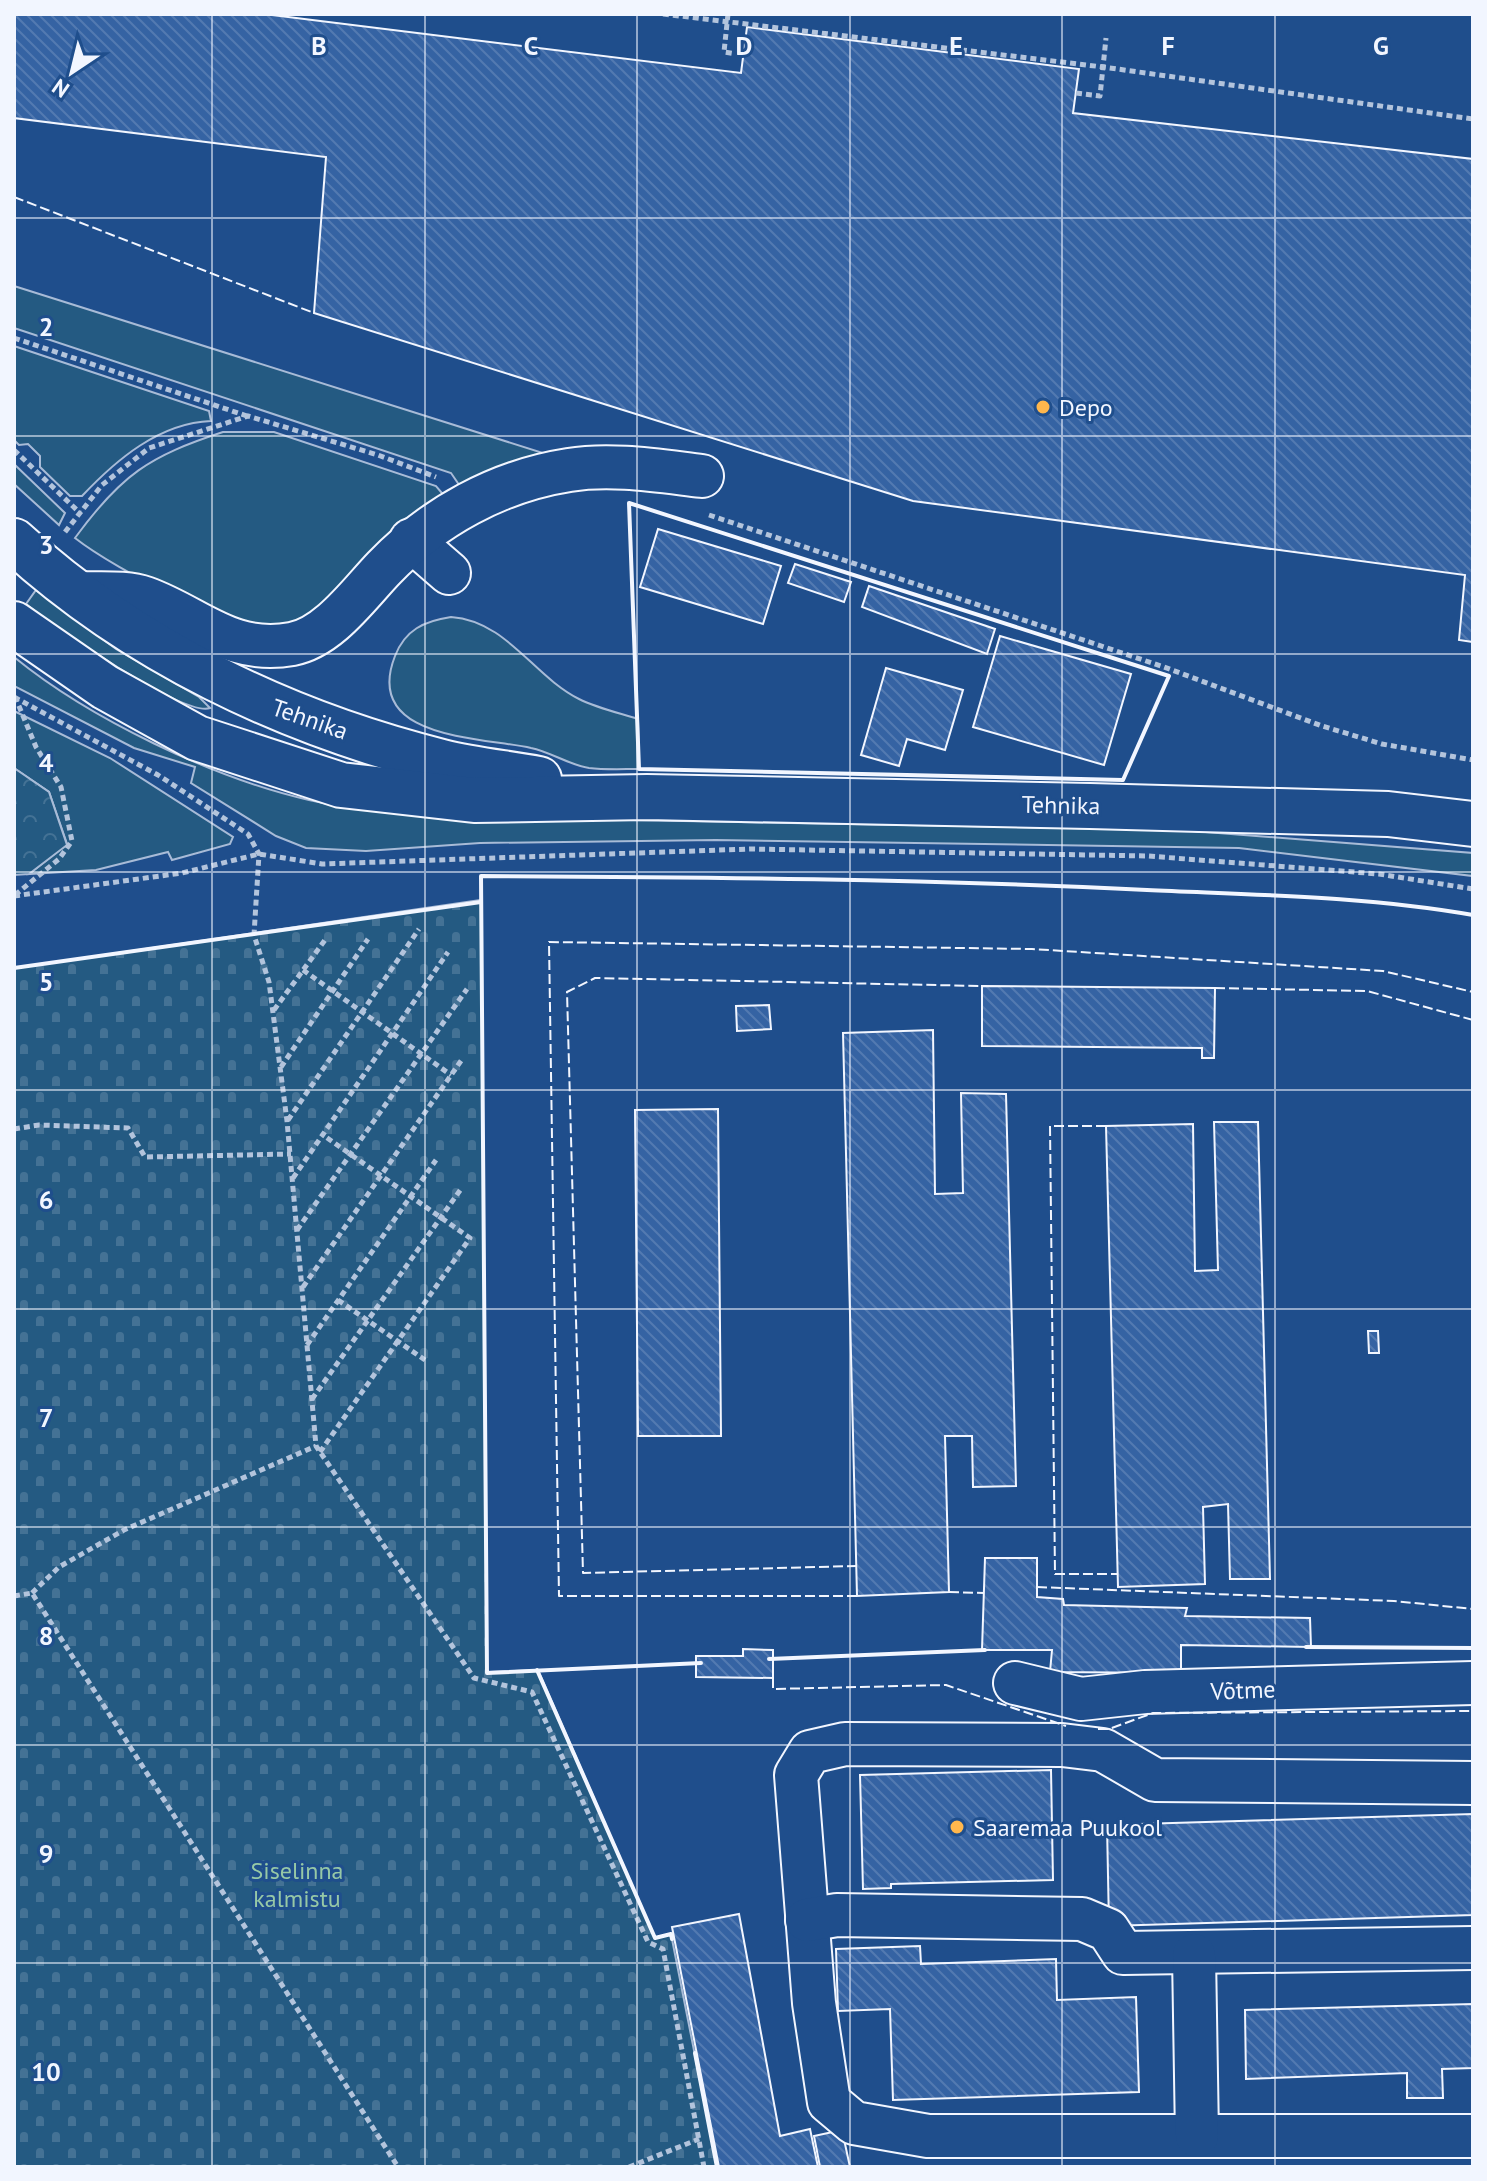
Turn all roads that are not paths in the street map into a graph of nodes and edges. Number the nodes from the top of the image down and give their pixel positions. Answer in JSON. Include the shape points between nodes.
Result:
{"nodes":[{"id":1,"x":704,"y":495,"type":"road end"},
{"id":2,"x":411,"y":540,"type":"junction"},
{"id":3,"x":14,"y":541,"type":"edge"},
{"id":4,"x":449,"y":573,"type":"dead end"},
{"id":5,"x":78,"y":593,"type":"junction"},
{"id":6,"x":14,"y":624,"type":"edge"},
{"id":7,"x":647,"y":797,"type":"junction"},
{"id":8,"x":1473,"y":824,"type":"edge"},
{"id":9,"x":1015,"y":1683,"type":"dead end"},
{"id":10,"x":1473,"y":1683,"type":"edge"},
{"id":11,"x":1473,"y":1783,"type":"edge"},
{"id":12,"x":807,"y":1920,"type":"junction"},
{"id":13,"x":1473,"y":1948,"type":"edge"},
{"id":14,"x":1194,"y":1955,"type":"junction"},
{"id":15,"x":1197,"y":2136,"type":"junction"},
{"id":16,"x":1473,"y":2136,"type":"edge"}],
"edges":[{"from":1,"to":2,"type":"lane","via":[[636,468],[569,469],[504,488]]},
{"from":2,"to":4,"type":"lane"},
{"from":2,"to":5,"type":"lane","via":[[329,625],[297,643],[261,649],[214,633],[143,597]]},
{"from":3,"to":5,"type":"main road","name":"Tehnika"},
{"from":5,"to":7,"type":"main road","name":"Tehnika","via":[[151,645],[252,699],[444,763]]},
{"from":6,"to":7,"type":"main road","name":"Tehnika","via":[[105,687],[197,738],[341,785],[474,800]]},
{"from":7,"to":8,"type":"main road","name":"Tehnika","via":[[1388,814]]},
{"from":9,"to":10,"type":"lane","name":"Võtme","via":[[1081,1699],[1145,1692]]},
{"from":11,"to":12,"type":"lane","via":[[1155,1780],[1103,1750],[1062,1745],[845,1744],[810,1752],[796,1775]]},
{"from":12,"to":14,"type":"lane","via":[[837,1915],[1082,1919],[1108,1930],[1123,1953]]},
{"from":12,"to":15,"type":"lane","via":[[829,2102],[854,2123],[928,2136]]},
{"from":13,"to":14,"type":"lane"},
{"from":14,"to":15,"type":"lane"},
{"from":15,"to":16,"type":"lane"}]}
